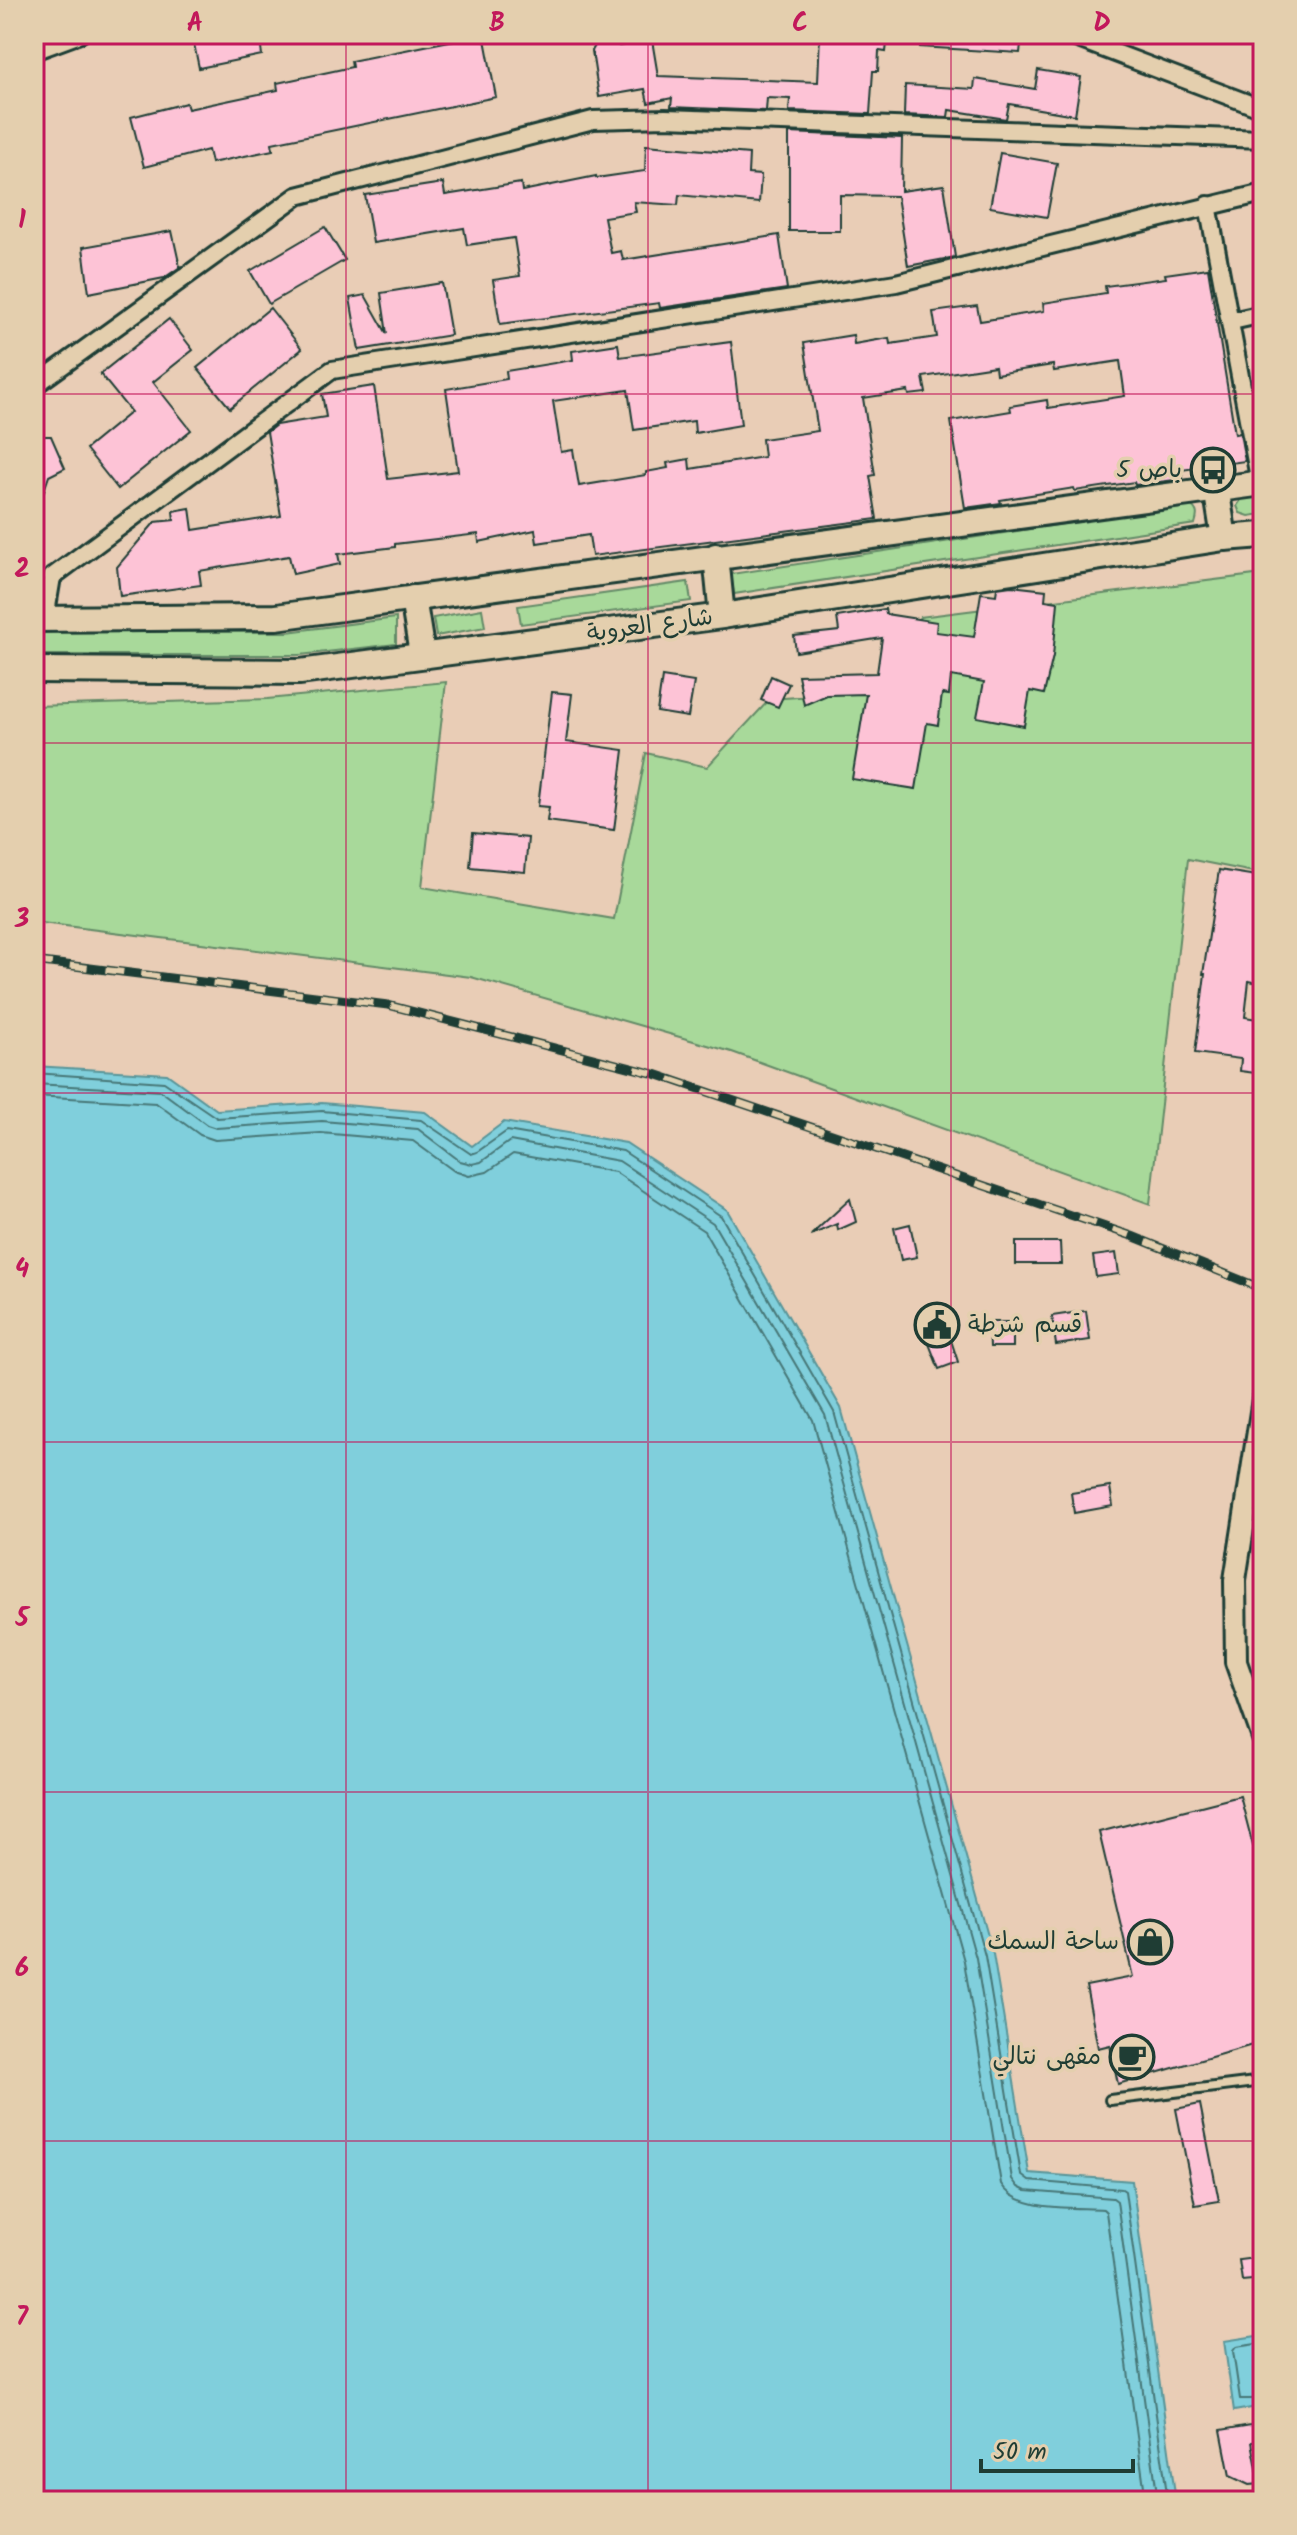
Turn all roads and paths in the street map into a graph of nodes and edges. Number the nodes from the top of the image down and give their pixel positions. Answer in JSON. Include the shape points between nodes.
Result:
{"nodes":[{"id":1,"x":80,"y":34,"type":"edge"},
{"id":2,"x":1065,"y":34,"type":"edge"},
{"id":3,"x":34,"y":51,"type":"edge"},
{"id":4,"x":1263,"y":109,"type":"edge"},
{"id":5,"x":1263,"y":139,"type":"edge"},
{"id":6,"x":1263,"y":193,"type":"edge"},
{"id":7,"x":1208,"y":205,"type":"junction"},
{"id":8,"x":1263,"y":314,"type":"edge"},
{"id":9,"x":1232,"y":321,"type":"junction"},
{"id":10,"x":34,"y":386,"type":"edge"},
{"id":11,"x":1261,"y":483,"type":"edge"},
{"id":12,"x":1216,"y":487,"type":"junction"},
{"id":13,"x":1263,"y":535,"type":"edge"},
{"id":14,"x":1224,"y":538,"type":"junction"},
{"id":15,"x":716,"y":556,"type":"junction"},
{"id":16,"x":413,"y":598,"type":"junction"},
{"id":17,"x":722,"y":616,"type":"junction"},
{"id":18,"x":39,"y":619,"type":"edge"},
{"id":19,"x":422,"y":654,"type":"junction"},
{"id":20,"x":34,"y":670,"type":"edge"},
{"id":21,"x":1263,"y":1399,"type":"edge"},
{"id":22,"x":1263,"y":1738,"type":"edge"},
{"id":23,"x":1263,"y":2081,"type":"edge"},
{"id":24,"x":1110,"y":2100,"type":"dead end"}],
"edges":[{"from":1,"to":3,"type":"street"},
{"from":2,"to":4,"type":"street"},
{"from":5,"to":10,"type":"street","via":[[665,118],[593,120],[297,196]]},
{"from":6,"to":7,"type":"street"},
{"from":7,"to":9,"type":"street"},
{"from":7,"to":18,"type":"street","via":[[896,283],[332,370],[52,577]]},
{"from":8,"to":9,"type":"street"},
{"from":9,"to":11,"type":"street"},
{"from":11,"to":12,"type":"main road"},
{"from":12,"to":14,"type":"main road"},
{"from":12,"to":15,"type":"main road"},
{"from":13,"to":14,"type":"main road","name":"شارع العروبة"},
{"from":14,"to":17,"type":"main road","name":"شارع العروبة"},
{"from":15,"to":16,"type":"main road"},
{"from":15,"to":17,"type":"main road"},
{"from":16,"to":18,"type":"main road","via":[[276,617]]},
{"from":16,"to":19,"type":"main road"},
{"from":17,"to":19,"type":"main road","name":"شارع العروبة"},
{"from":19,"to":20,"type":"main road","name":"شارع العروبة","via":[[300,672]]},
{"from":21,"to":22,"type":"street","via":[[1235,1580],[1236,1662]]},
{"from":23,"to":24,"type":"lane"}]}
